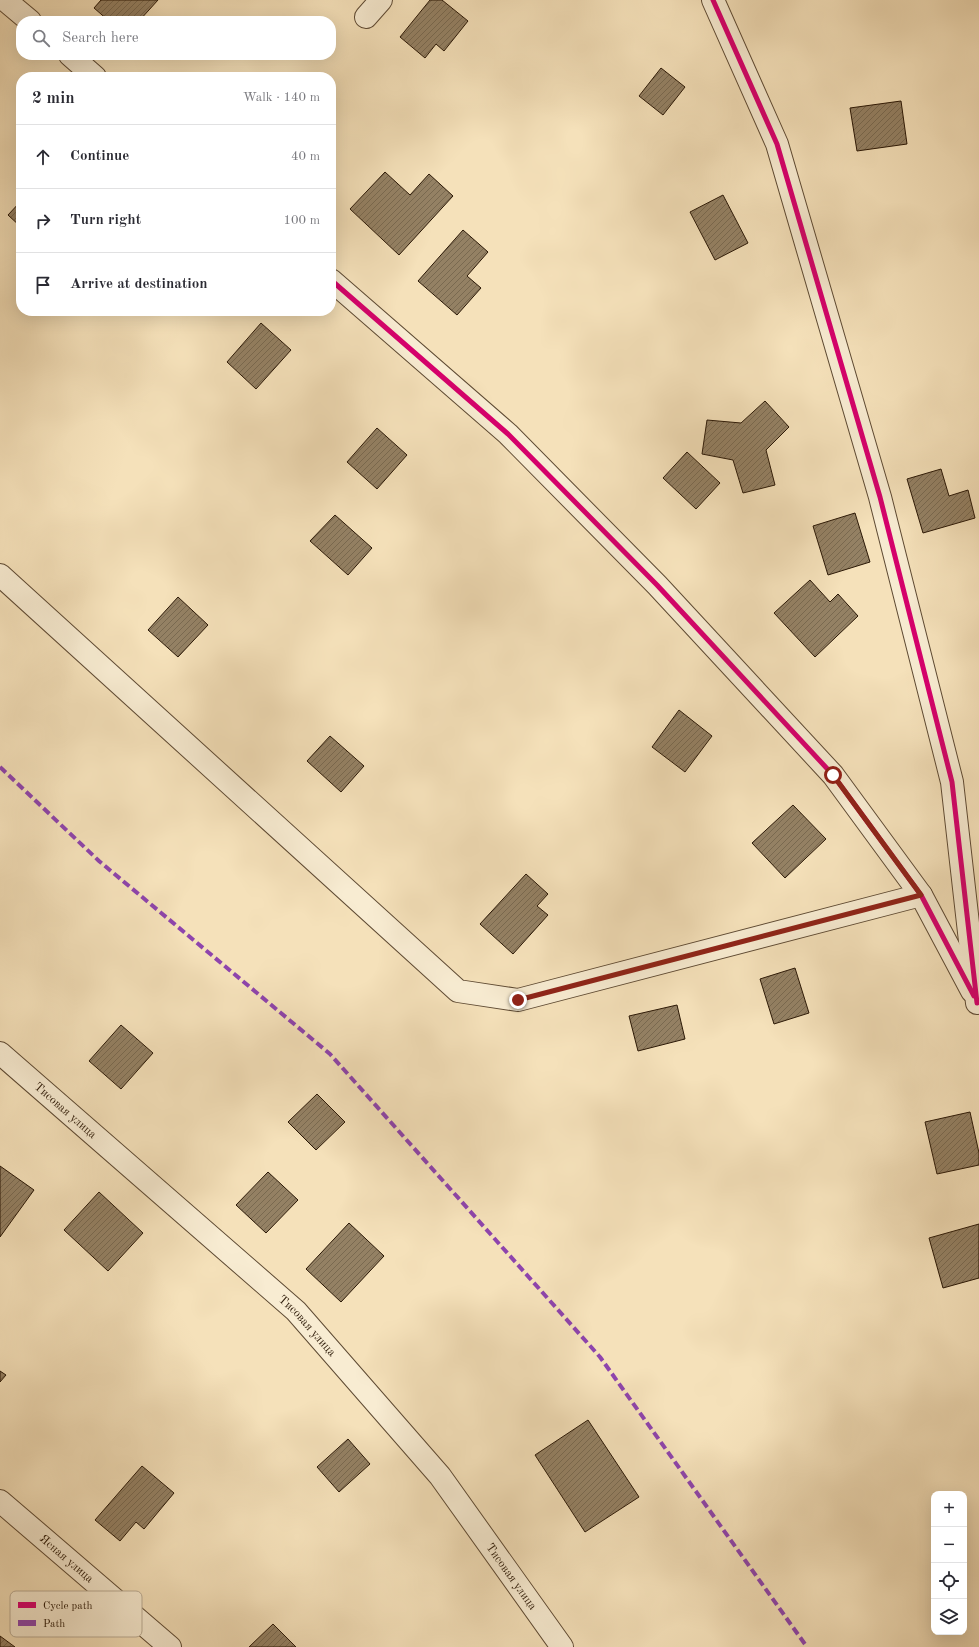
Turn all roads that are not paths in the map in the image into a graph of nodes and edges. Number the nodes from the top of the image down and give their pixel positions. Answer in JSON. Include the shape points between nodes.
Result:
{"nodes":[{"id":1,"x":5,"y":0,"type":"edge"},
{"id":2,"x":381,"y":0,"type":"edge"},
{"id":3,"x":713,"y":0,"type":"edge"},
{"id":4,"x":24,"y":16,"type":"edge"},
{"id":5,"x":366,"y":17,"type":"dead end"},
{"id":6,"x":76,"y":60,"type":"edge"},
{"id":7,"x":90,"y":72,"type":"edge"},
{"id":8,"x":336,"y":284,"type":"edge"},
{"id":9,"x":0,"y":575,"type":"edge"},
{"id":10,"x":921,"y":895,"type":"junction"},
{"id":11,"x":978,"y":1005,"type":"edge"},
{"id":12,"x":0,"y":1053,"type":"edge"},
{"id":13,"x":0,"y":1502,"type":"edge"},
{"id":14,"x":104,"y":1591,"type":"edge"},
{"id":15,"x":142,"y":1623,"type":"edge"},
{"id":16,"x":170,"y":1647,"type":"edge"},
{"id":17,"x":562,"y":1647,"type":"edge"}],
"edges":[{"from":1,"to":4,"type":"street"},
{"from":2,"to":5,"type":"street"},
{"from":3,"to":11,"type":"street","via":[[777,144],[880,497],[952,782]]},
{"from":6,"to":7,"type":"street"},
{"from":8,"to":10,"type":"street","via":[[508,434],[657,585],[833,775]]},
{"from":9,"to":10,"type":"street","via":[[458,991],[518,1000]]},
{"from":10,"to":11,"type":"street"},
{"from":12,"to":17,"type":"street","name":"Тисовая улица","via":[[296,1311],[440,1476]]},
{"from":13,"to":14,"type":"street","name":"Ясная улица"},
{"from":15,"to":16,"type":"street","name":"Ясная улица"}]}
